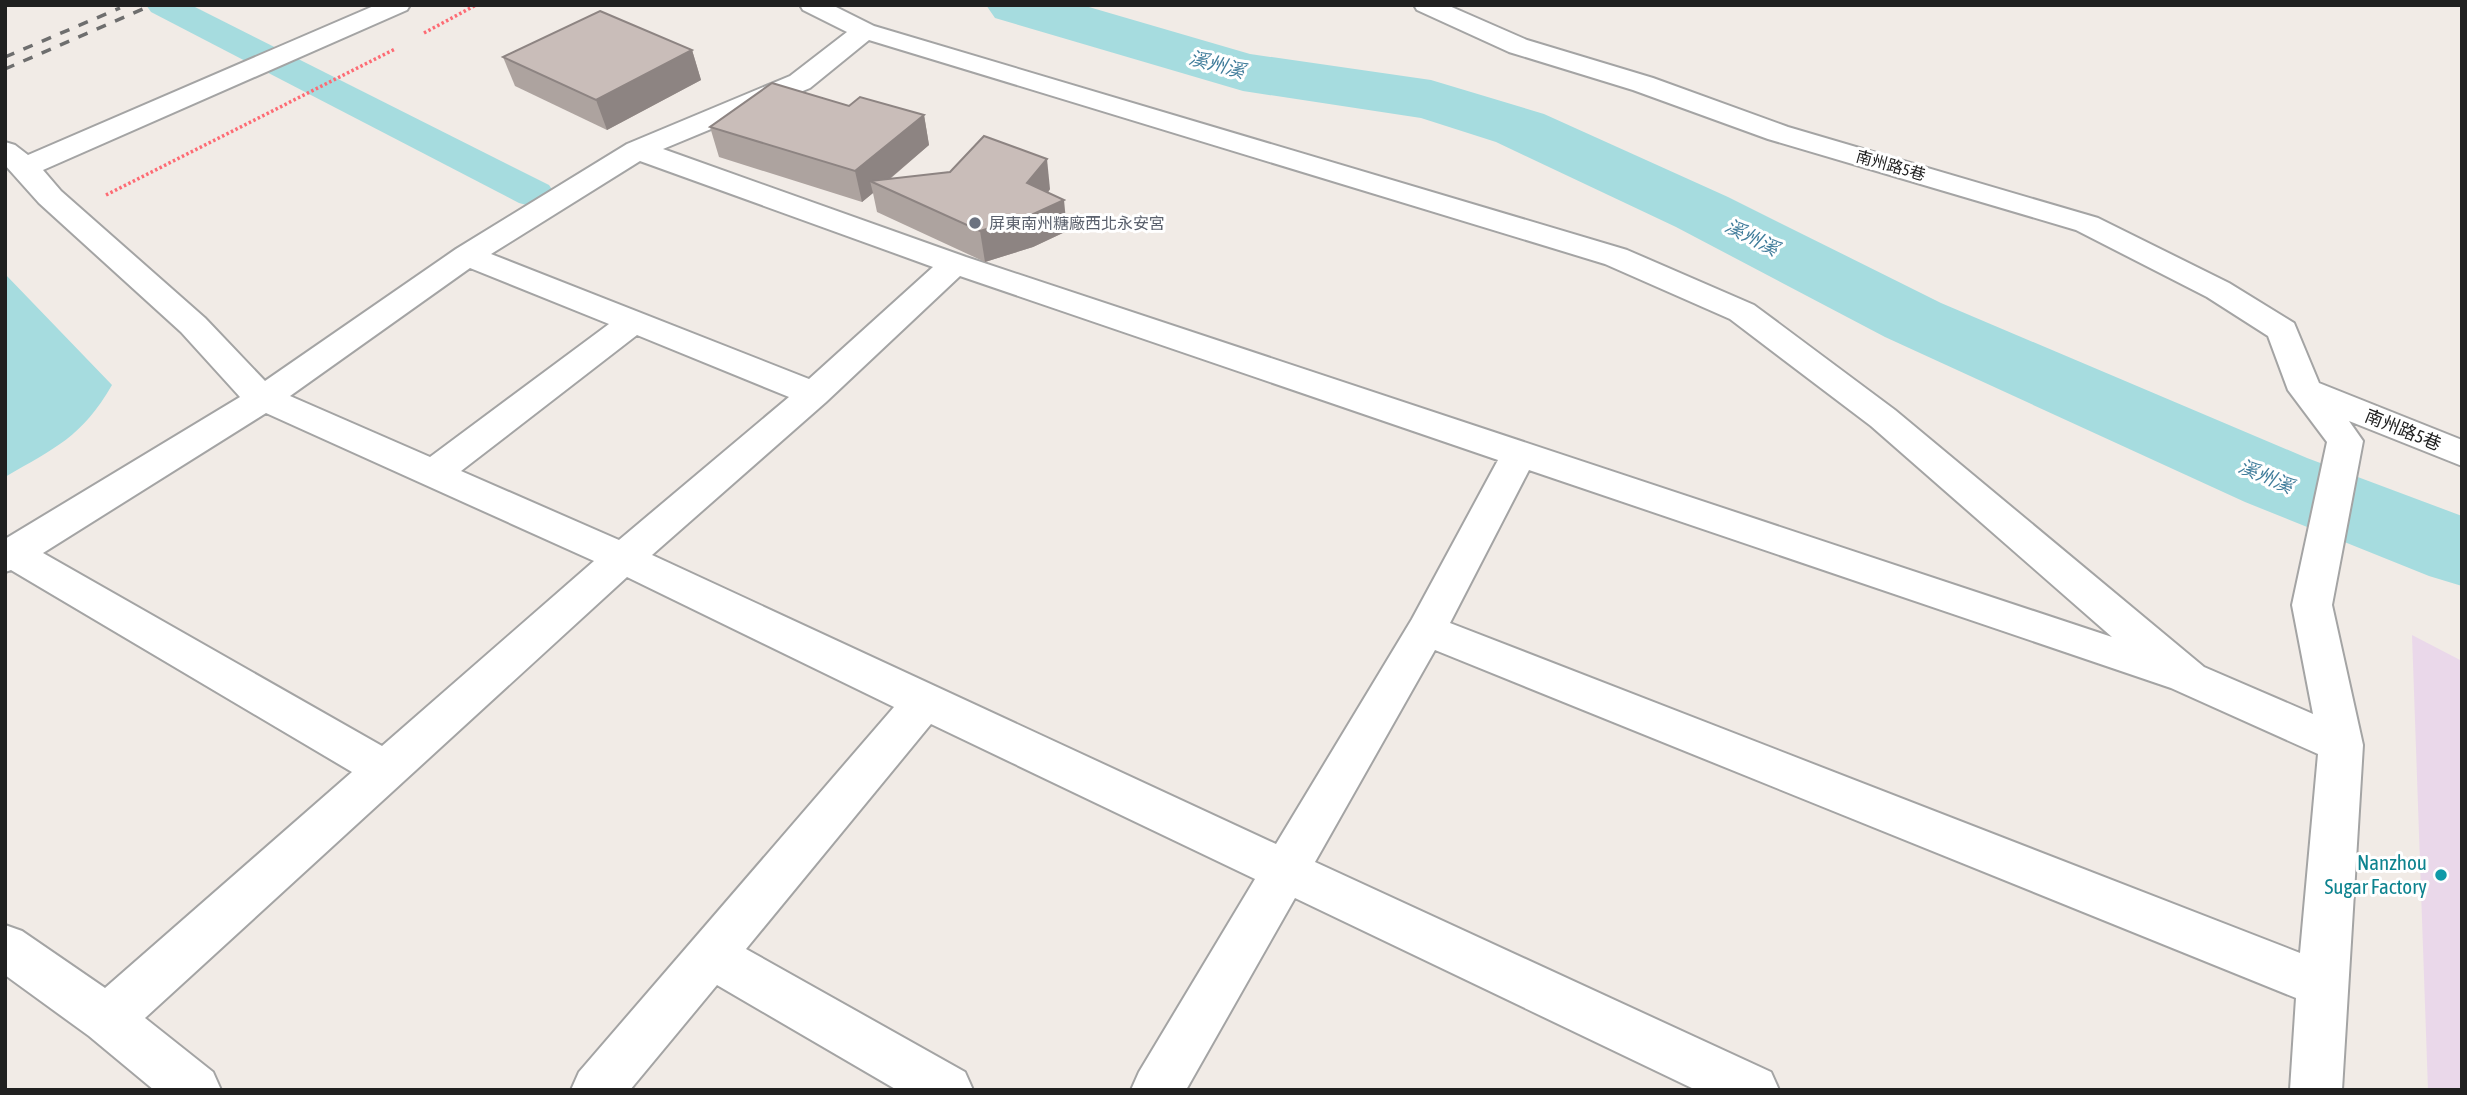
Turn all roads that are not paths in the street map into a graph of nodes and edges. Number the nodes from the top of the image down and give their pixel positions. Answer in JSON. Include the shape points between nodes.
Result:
{"nodes":[{"id":1,"x":398,"y":5,"type":"edge"},
{"id":2,"x":812,"y":5,"type":"edge"},
{"id":3,"x":1426,"y":5,"type":"edge"},
{"id":4,"x":865,"y":32,"type":"junction"},
{"id":5,"x":637,"y":150,"type":"junction"},
{"id":6,"x":15,"y":159,"type":"edge"},
{"id":7,"x":467,"y":256,"type":"junction"},
{"id":8,"x":955,"y":264,"type":"junction"},
{"id":9,"x":633,"y":322,"type":"junction"},
{"id":10,"x":2305,"y":390,"type":"junction"},
{"id":11,"x":814,"y":394,"type":"junction"},
{"id":12,"x":264,"y":398,"type":"junction"},
{"id":13,"x":1519,"y":454,"type":"junction"},
{"id":14,"x":2462,"y":454,"type":"edge"},
{"id":15,"x":434,"y":473,"type":"junction"},
{"id":16,"x":9,"y":556,"type":"edge"},
{"id":17,"x":623,"y":558,"type":"junction"},
{"id":18,"x":1426,"y":631,"type":"junction"},
{"id":19,"x":2189,"y":679,"type":"junction"},
{"id":20,"x":924,"y":702,"type":"junction"},
{"id":21,"x":2341,"y":746,"type":"junction"},
{"id":22,"x":386,"y":770,"type":"junction"},
{"id":23,"x":1286,"y":873,"type":"junction"},
{"id":24,"x":5,"y":947,"type":"edge"},
{"id":25,"x":710,"y":954,"type":"junction"},
{"id":26,"x":2322,"y":985,"type":"junction"},
{"id":27,"x":107,"y":1019,"type":"junction"},
{"id":28,"x":195,"y":1090,"type":"edge"},
{"id":29,"x":597,"y":1090,"type":"edge"},
{"id":30,"x":947,"y":1090,"type":"edge"},
{"id":31,"x":1157,"y":1090,"type":"edge"},
{"id":32,"x":1753,"y":1090,"type":"edge"},
{"id":33,"x":2316,"y":1090,"type":"edge"}],
"edges":[{"from":1,"to":6,"type":"street"},
{"from":2,"to":4,"type":"street"},
{"from":3,"to":10,"type":"street","name":"南州路5巷","via":[[1518,46],[1643,84],[1778,133],[2087,224],[2218,290],[2282,330]]},
{"from":4,"to":5,"type":"street","via":[[800,82]]},
{"from":4,"to":19,"type":"street","via":[[1616,257],[1742,312],[1883,418]]},
{"from":5,"to":7,"type":"street"},
{"from":5,"to":8,"type":"street"},
{"from":6,"to":12,"type":"street","via":[[69,214],[193,324],[240,379]]},
{"from":7,"to":9,"type":"street"},
{"from":7,"to":12,"type":"street"},
{"from":8,"to":11,"type":"street"},
{"from":8,"to":13,"type":"street"},
{"from":9,"to":11,"type":"street"},
{"from":9,"to":15,"type":"street"},
{"from":10,"to":14,"type":"street","name":"南州路5巷"},
{"from":10,"to":21,"type":"street","name":"南州路5巷","via":[[2345,441],[2312,605]]},
{"from":11,"to":17,"type":"street"},
{"from":12,"to":15,"type":"street"},
{"from":12,"to":16,"type":"street"},
{"from":13,"to":18,"type":"street"},
{"from":13,"to":19,"type":"street"},
{"from":15,"to":17,"type":"street"},
{"from":16,"to":22,"type":"street"},
{"from":17,"to":20,"type":"street"},
{"from":17,"to":22,"type":"street"},
{"from":18,"to":23,"type":"street"},
{"from":18,"to":26,"type":"street"},
{"from":19,"to":21,"type":"street"},
{"from":20,"to":23,"type":"street"},
{"from":20,"to":25,"type":"street"},
{"from":21,"to":26,"type":"street"},
{"from":22,"to":27,"type":"street"},
{"from":23,"to":31,"type":"street"},
{"from":23,"to":32,"type":"street"},
{"from":24,"to":27,"type":"street"},
{"from":25,"to":29,"type":"street"},
{"from":25,"to":30,"type":"street"},
{"from":26,"to":33,"type":"street"},
{"from":27,"to":28,"type":"street"}]}
